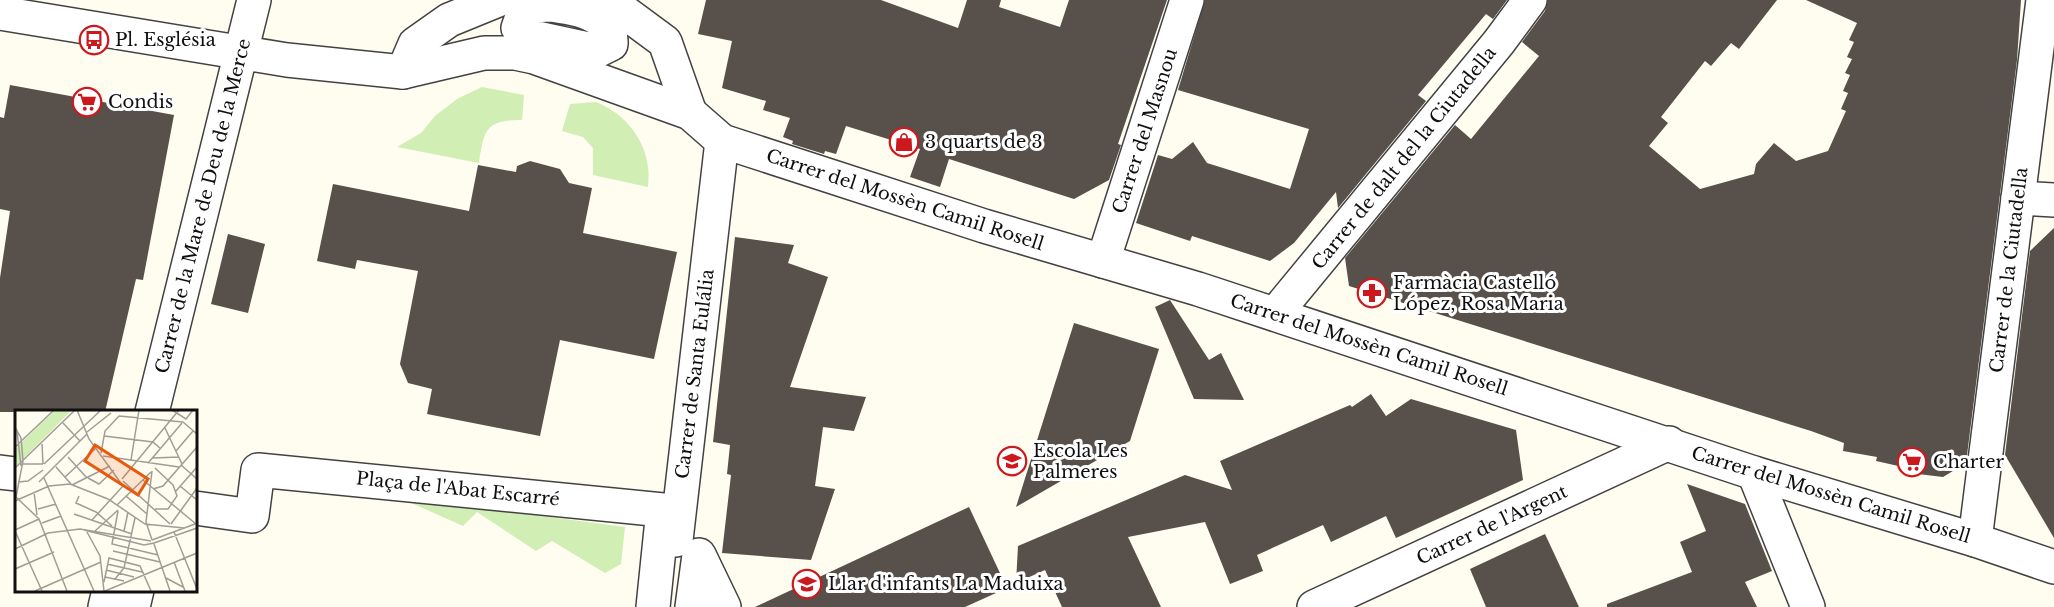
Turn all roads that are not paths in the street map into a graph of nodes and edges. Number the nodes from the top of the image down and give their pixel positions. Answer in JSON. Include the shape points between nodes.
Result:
{"nodes":[{"id":1,"x":254,"y":0,"type":"edge"},
{"id":2,"x":498,"y":0,"type":"edge"},
{"id":3,"x":512,"y":0,"type":"edge"},
{"id":4,"x":1187,"y":0,"type":"edge"},
{"id":5,"x":1530,"y":0,"type":"edge"},
{"id":6,"x":2043,"y":0,"type":"edge"},
{"id":7,"x":609,"y":5,"type":"edge"},
{"id":8,"x":0,"y":14,"type":"edge"},
{"id":9,"x":242,"y":51,"type":"junction"},
{"id":10,"x":530,"y":57,"type":"junction"},
{"id":11,"x":403,"y":72,"type":"junction"},
{"id":12,"x":690,"y":113,"type":"junction"},
{"id":13,"x":722,"y":141,"type":"junction"},
{"id":14,"x":2018,"y":198,"type":"junction"},
{"id":15,"x":2054,"y":200,"type":"edge"},
{"id":16,"x":1103,"y":261,"type":"junction"},
{"id":17,"x":1275,"y":314,"type":"junction"},
{"id":18,"x":152,"y":410,"type":"edge"},
{"id":19,"x":1669,"y":443,"type":"junction"},
{"id":20,"x":0,"y":472,"type":"edge"},
{"id":21,"x":1754,"y":473,"type":"junction"},
{"id":22,"x":15,"y":474,"type":"edge"},
{"id":23,"x":196,"y":508,"type":"edge"},
{"id":24,"x":1975,"y":540,"type":"junction"},
{"id":25,"x":2054,"y":567,"type":"edge"},
{"id":26,"x":109,"y":592,"type":"edge"},
{"id":27,"x":137,"y":592,"type":"edge"},
{"id":28,"x":105,"y":607,"type":"edge"},
{"id":29,"x":133,"y":607,"type":"edge"},
{"id":30,"x":653,"y":607,"type":"edge"},
{"id":31,"x":668,"y":607,"type":"edge"},
{"id":32,"x":692,"y":607,"type":"edge"},
{"id":33,"x":724,"y":607,"type":"edge"},
{"id":34,"x":1314,"y":607,"type":"edge"},
{"id":35,"x":1808,"y":607,"type":"edge"}],
"edges":[{"from":1,"to":9,"type":"street","name":"Carrer de la Mare de Deu de la Merce"},
{"from":2,"to":11,"type":"street","via":[[449,20],[415,44]]},
{"from":3,"to":10,"type":"street","via":[[502,40]]},
{"from":4,"to":16,"type":"street","name":"Carrer del Masnou"},
{"from":5,"to":17,"type":"street","name":"Carrer de dalt del la Ciutadella"},
{"from":6,"to":14,"type":"street","name":"Carrer de la Ciutadella"},
{"from":7,"to":10,"type":"street","via":[[627,21],[621,49],[607,60]]},
{"from":7,"to":12,"type":"street","name":"Carrer del Mossèn Camil Rosell","via":[[665,42]]},
{"from":8,"to":9,"type":"street","name":"Carrer del Mossèn Camil Rosell"},
{"from":9,"to":11,"type":"street","name":"Carrer del Mossèn Camil Rosell","via":[[287,60]]},
{"from":9,"to":18,"type":"street","name":"Carrer de la Mare de Deu de la Merce"},
{"from":10,"to":11,"type":"street","name":"Carrer del Mossèn Camil Rosell","via":[[483,53]]},
{"from":10,"to":12,"type":"street","name":"Carrer del Mossèn Camil Rosell"},
{"from":12,"to":13,"type":"street","name":"Carrer del Mossèn Camil Rosell"},
{"from":13,"to":16,"type":"street","name":"Carrer del Mossèn Camil Rosell"},
{"from":13,"to":31,"type":"street","name":"Carrer de Santa Eulália"},
{"from":14,"to":15,"type":"street"},
{"from":14,"to":24,"type":"street","name":"Carrer de la Ciutadella"},
{"from":16,"to":17,"type":"street","name":"Carrer del Mossèn Camil Rosell"},
{"from":17,"to":19,"type":"street","name":"Carrer del Mossèn Camil Rosell"},
{"from":19,"to":21,"type":"street","name":"Carrer del Mossèn Camil Rosell"},
{"from":19,"to":34,"type":"street","name":"Carrer de l'Argent"},
{"from":20,"to":22,"type":"street"},
{"from":21,"to":24,"type":"street","name":"Carrer del Mossèn Camil Rosell"},
{"from":21,"to":35,"type":"street"},
{"from":23,"to":30,"type":"street","name":"Plaça de l'Abat Escarré","via":[[252,516],[258,470],[663,510]]},
{"from":24,"to":25,"type":"street","name":"Carrer del Mossèn Camil Rosell"},
{"from":26,"to":28,"type":"street"},
{"from":27,"to":29,"type":"street"},
{"from":32,"to":33,"type":"street","via":[[699,555]]}]}
